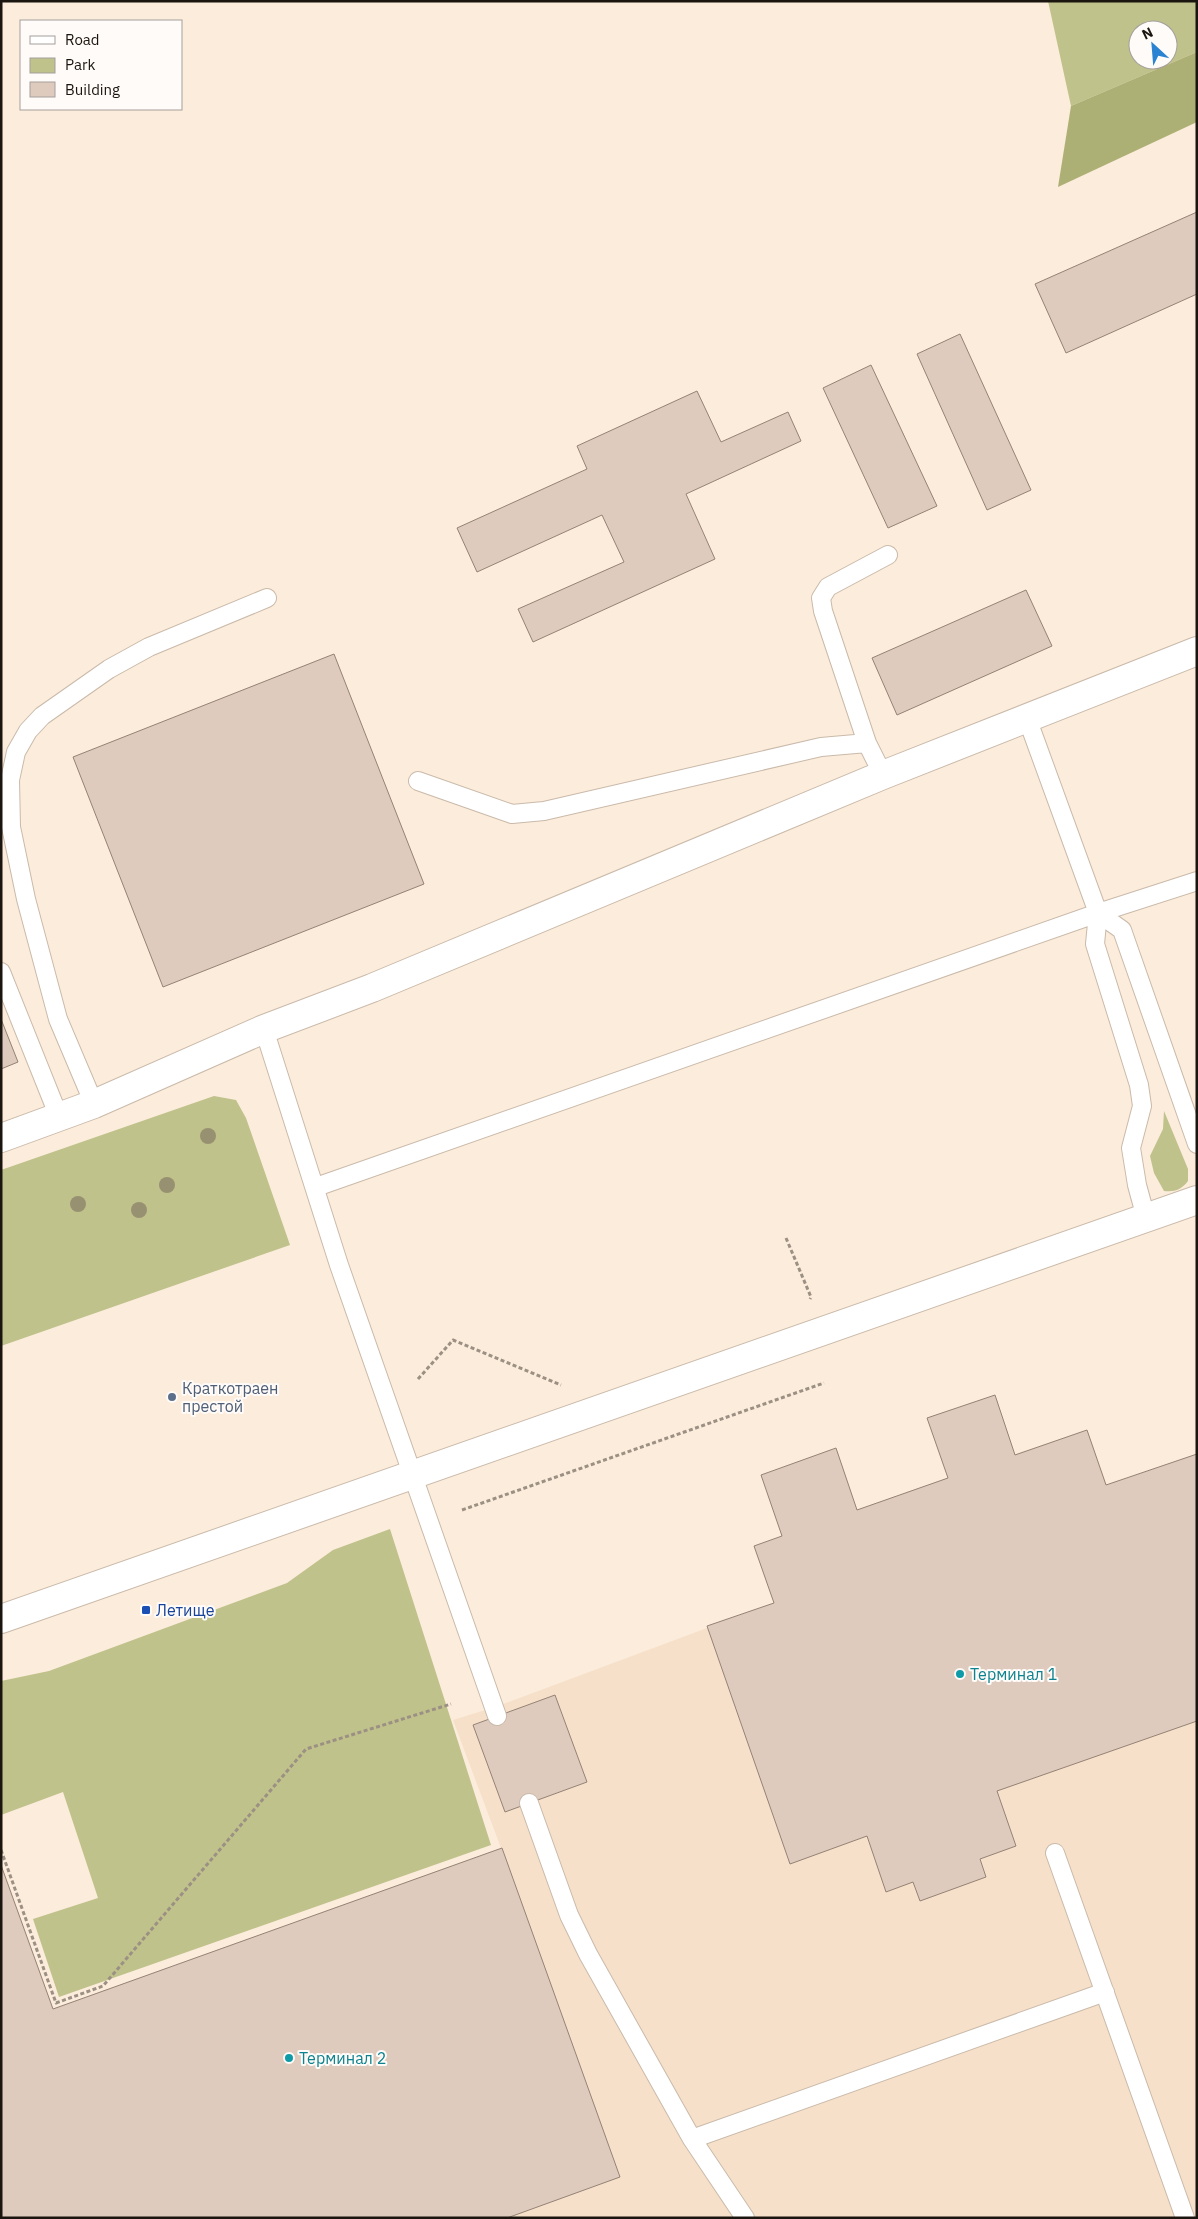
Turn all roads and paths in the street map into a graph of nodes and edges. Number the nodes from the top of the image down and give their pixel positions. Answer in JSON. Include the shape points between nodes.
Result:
{"nodes":[{"id":1,"x":888,"y":555,"type":"dead end"},
{"id":2,"x":267,"y":598,"type":"dead end"},
{"id":3,"x":1197,"y":651,"type":"edge"},
{"id":4,"x":1027,"y":718,"type":"junction"},
{"id":5,"x":867,"y":743,"type":"junction"},
{"id":6,"x":883,"y":775,"type":"junction"},
{"id":7,"x":418,"y":781,"type":"dead end"},
{"id":8,"x":1197,"y":881,"type":"edge"},
{"id":9,"x":1098,"y":914,"type":"junction"},
{"id":10,"x":1,"y":972,"type":"edge"},
{"id":11,"x":264,"y":1029,"type":"junction"},
{"id":12,"x":94,"y":1104,"type":"junction"},
{"id":13,"x":59,"y":1117,"type":"junction"},
{"id":14,"x":1,"y":1138,"type":"edge"},
{"id":15,"x":1197,"y":1144,"type":"edge"},
{"id":16,"x":316,"y":1187,"type":"junction"},
{"id":17,"x":1197,"y":1200,"type":"edge"},
{"id":18,"x":1146,"y":1218,"type":"junction"},
{"id":19,"x":786,"y":1238,"type":"dead end"},
{"id":20,"x":807,"y":1303,"type":"dead end"},
{"id":21,"x":418,"y":1379,"type":"dead end"},
{"id":22,"x":824,"y":1383,"type":"dead end"},
{"id":23,"x":566,"y":1387,"type":"dead end"},
{"id":24,"x":412,"y":1475,"type":"junction"},
{"id":25,"x":462,"y":1510,"type":"dead end"},
{"id":26,"x":1,"y":1618,"type":"edge"},
{"id":27,"x":451,"y":1704,"type":"dead end"},
{"id":28,"x":497,"y":1716,"type":"dead end"},
{"id":29,"x":529,"y":1803,"type":"dead end"},
{"id":30,"x":1,"y":1850,"type":"edge"},
{"id":31,"x":1055,"y":1853,"type":"dead end"},
{"id":32,"x":1105,"y":1992,"type":"junction"},
{"id":33,"x":692,"y":2138,"type":"junction"},
{"id":34,"x":745,"y":2218,"type":"edge"},
{"id":35,"x":1185,"y":2218,"type":"edge"}],
"edges":[{"from":1,"to":5,"type":"lane","via":[[828,586],[821,598]]},
{"from":2,"to":12,"type":"lane","via":[[149,647],[109,668],[42,716],[28,731],[16,752],[10,780],[11,827],[26,899],[58,1020]]},
{"from":3,"to":4,"type":"street"},
{"from":4,"to":6,"type":"street"},
{"from":4,"to":9,"type":"lane"},
{"from":5,"to":6,"type":"lane"},
{"from":5,"to":7,"type":"lane","via":[[821,747],[544,811],[512,814]]},
{"from":6,"to":11,"type":"street","via":[[372,988]]},
{"from":8,"to":9,"type":"lane"},
{"from":9,"to":15,"type":"lane","via":[[1122,930]]},
{"from":9,"to":16,"type":"lane"},
{"from":9,"to":18,"type":"lane","via":[[1095,944],[1139,1085],[1142,1106],[1132,1148]]},
{"from":10,"to":13,"type":"lane"},
{"from":11,"to":12,"type":"street"},
{"from":11,"to":16,"type":"lane"},
{"from":12,"to":13,"type":"street"},
{"from":13,"to":14,"type":"street"},
{"from":16,"to":24,"type":"lane","via":[[339,1264]]},
{"from":17,"to":18,"type":"street"},
{"from":18,"to":24,"type":"street"},
{"from":19,"to":20,"type":"path","via":[[811,1297]]},
{"from":21,"to":23,"type":"path","via":[[453,1340]]},
{"from":22,"to":25,"type":"path"},
{"from":24,"to":26,"type":"street"},
{"from":24,"to":28,"type":"lane"},
{"from":27,"to":30,"type":"path","via":[[306,1749],[103,1986],[56,2003]]},
{"from":29,"to":33,"type":"lane","via":[[569,1915]]},
{"from":31,"to":32,"type":"lane"},
{"from":32,"to":33,"type":"lane"},
{"from":32,"to":35,"type":"lane"},
{"from":33,"to":34,"type":"lane"}]}
